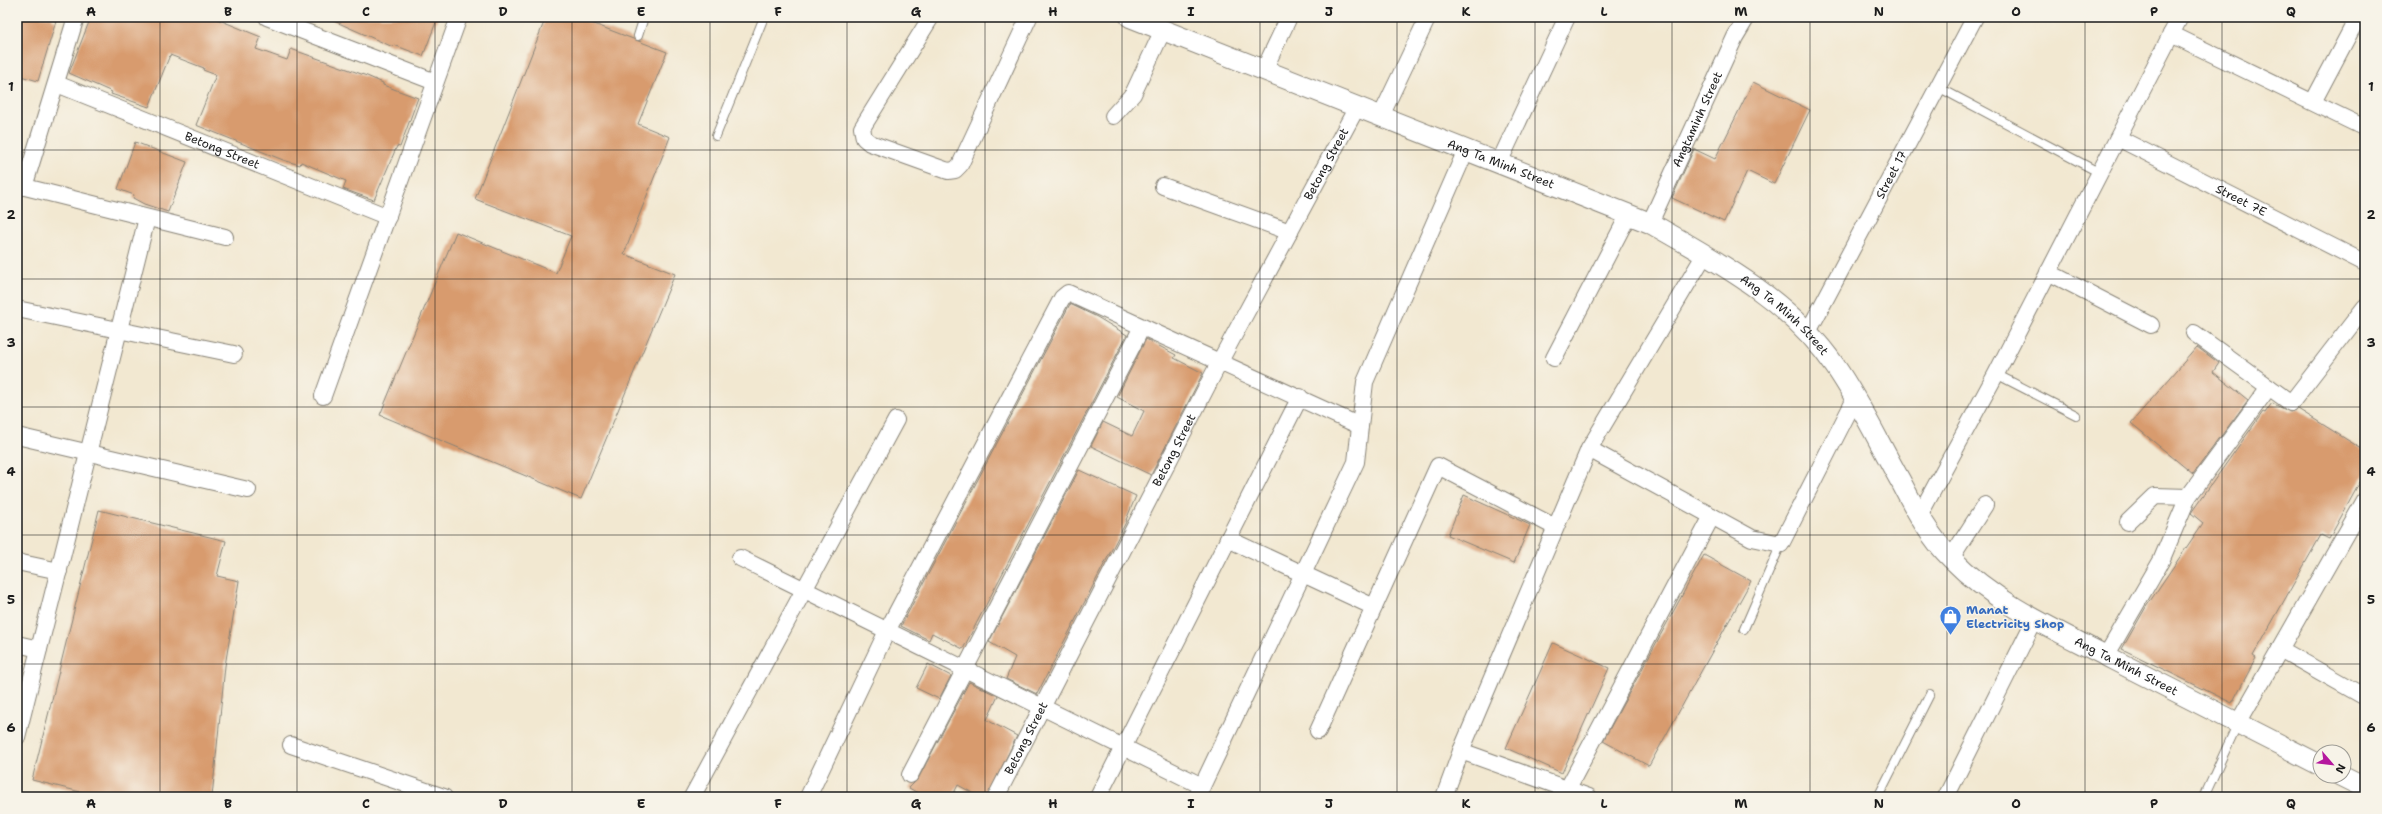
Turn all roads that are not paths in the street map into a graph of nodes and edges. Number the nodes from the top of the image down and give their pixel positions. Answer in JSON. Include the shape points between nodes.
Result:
{"nodes":[{"id":1,"x":76,"y":17,"type":"edge"},
{"id":2,"x":266,"y":17,"type":"edge"},
{"id":3,"x":459,"y":17,"type":"edge"},
{"id":4,"x":644,"y":17,"type":"edge"},
{"id":5,"x":764,"y":17,"type":"edge"},
{"id":6,"x":931,"y":17,"type":"edge"},
{"id":7,"x":1029,"y":17,"type":"edge"},
{"id":8,"x":1130,"y":17,"type":"edge"},
{"id":9,"x":1289,"y":17,"type":"edge"},
{"id":10,"x":1428,"y":17,"type":"edge"},
{"id":11,"x":1567,"y":17,"type":"edge"},
{"id":12,"x":1747,"y":17,"type":"edge"},
{"id":13,"x":1975,"y":17,"type":"edge"},
{"id":14,"x":2180,"y":17,"type":"edge"},
{"id":15,"x":2358,"y":17,"type":"edge"},
{"id":16,"x":1163,"y":30,"type":"junction"},
{"id":17,"x":2171,"y":34,"type":"junction"},
{"id":18,"x":638,"y":36,"type":"dead end"},
{"id":19,"x":1264,"y":70,"type":"junction"},
{"id":20,"x":435,"y":82,"type":"junction"},
{"id":21,"x":56,"y":84,"type":"junction"},
{"id":22,"x":1938,"y":87,"type":"junction"},
{"id":23,"x":2313,"y":102,"type":"junction"},
{"id":24,"x":1357,"y":107,"type":"junction"},
{"id":25,"x":1113,"y":116,"type":"dead end"},
{"id":26,"x":1381,"y":116,"type":"junction"},
{"id":27,"x":2365,"y":128,"type":"edge"},
{"id":28,"x":716,"y":136,"type":"dead end"},
{"id":29,"x":2118,"y":138,"type":"junction"},
{"id":30,"x":1466,"y":150,"type":"junction"},
{"id":31,"x":1499,"y":163,"type":"junction"},
{"id":32,"x":2100,"y":172,"type":"junction"},
{"id":33,"x":20,"y":186,"type":"edge"},
{"id":34,"x":1163,"y":186,"type":"dead end"},
{"id":35,"x":1629,"y":214,"type":"junction"},
{"id":36,"x":388,"y":217,"type":"junction"},
{"id":37,"x":147,"y":218,"type":"junction"},
{"id":38,"x":1650,"y":223,"type":"junction"},
{"id":39,"x":1290,"y":232,"type":"junction"},
{"id":40,"x":225,"y":237,"type":"dead end"},
{"id":41,"x":1705,"y":254,"type":"junction"},
{"id":42,"x":2363,"y":257,"type":"edge"},
{"id":43,"x":2048,"y":272,"type":"junction"},
{"id":44,"x":2365,"y":307,"type":"edge"},
{"id":45,"x":17,"y":309,"type":"edge"},
{"id":46,"x":2151,"y":325,"type":"dead end"},
{"id":47,"x":1142,"y":328,"type":"junction"},
{"id":48,"x":119,"y":330,"type":"junction"},
{"id":49,"x":1808,"y":332,"type":"junction"},
{"id":50,"x":2194,"y":333,"type":"dead end"},
{"id":51,"x":234,"y":354,"type":"dead end"},
{"id":52,"x":1554,"y":358,"type":"dead end"},
{"id":53,"x":1219,"y":363,"type":"junction"},
{"id":54,"x":1996,"y":374,"type":"junction"},
{"id":55,"x":2269,"y":386,"type":"junction"},
{"id":56,"x":323,"y":396,"type":"dead end"},
{"id":57,"x":1300,"y":397,"type":"junction"},
{"id":58,"x":1855,"y":399,"type":"junction"},
{"id":59,"x":2076,"y":415,"type":"dead end"},
{"id":60,"x":896,"y":420,"type":"dead end"},
{"id":61,"x":1360,"y":426,"type":"junction"},
{"id":62,"x":17,"y":436,"type":"edge"},
{"id":63,"x":1588,"y":449,"type":"junction"},
{"id":64,"x":89,"y":451,"type":"junction"},
{"id":65,"x":248,"y":490,"type":"dead end"},
{"id":66,"x":2188,"y":497,"type":"junction"},
{"id":67,"x":2365,"y":500,"type":"edge"},
{"id":68,"x":1984,"y":505,"type":"dead end"},
{"id":69,"x":1712,"y":516,"type":"junction"},
{"id":70,"x":1919,"y":516,"type":"junction"},
{"id":71,"x":2128,"y":522,"type":"dead end"},
{"id":72,"x":1556,"y":528,"type":"junction"},
{"id":73,"x":1228,"y":539,"type":"junction"},
{"id":74,"x":1781,"y":544,"type":"junction"},
{"id":75,"x":740,"y":558,"type":"dead end"},
{"id":76,"x":1951,"y":558,"type":"junction"},
{"id":77,"x":17,"y":562,"type":"edge"},
{"id":78,"x":59,"y":571,"type":"junction"},
{"id":79,"x":1303,"y":573,"type":"junction"},
{"id":80,"x":803,"y":589,"type":"junction"},
{"id":81,"x":1374,"y":607,"type":"junction"},
{"id":82,"x":2035,"y":619,"type":"junction"},
{"id":83,"x":1744,"y":629,"type":"dead end"},
{"id":84,"x":888,"y":631,"type":"junction"},
{"id":85,"x":17,"y":644,"type":"edge"},
{"id":86,"x":39,"y":649,"type":"junction"},
{"id":87,"x":2280,"y":649,"type":"junction"},
{"id":88,"x":2106,"y":656,"type":"junction"},
{"id":89,"x":966,"y":670,"type":"junction"},
{"id":90,"x":1930,"y":694,"type":"dead end"},
{"id":91,"x":2365,"y":697,"type":"edge"},
{"id":92,"x":1043,"y":708,"type":"junction"},
{"id":93,"x":2238,"y":723,"type":"junction"},
{"id":94,"x":1318,"y":731,"type":"dead end"},
{"id":95,"x":17,"y":737,"type":"edge"},
{"id":96,"x":291,"y":746,"type":"dead end"},
{"id":97,"x":1123,"y":747,"type":"junction"},
{"id":98,"x":1460,"y":751,"type":"junction"},
{"id":99,"x":2312,"y":761,"type":"edge"},
{"id":100,"x":910,"y":774,"type":"dead end"},
{"id":101,"x":2352,"y":782,"type":"edge"},
{"id":102,"x":2365,"y":788,"type":"edge"},
{"id":103,"x":1200,"y":792,"type":"edge"},
{"id":104,"x":1571,"y":792,"type":"edge"},
{"id":105,"x":444,"y":797,"type":"edge"},
{"id":106,"x":692,"y":797,"type":"edge"},
{"id":107,"x":808,"y":797,"type":"edge"},
{"id":108,"x":996,"y":797,"type":"edge"},
{"id":109,"x":1098,"y":797,"type":"edge"},
{"id":110,"x":1444,"y":797,"type":"edge"},
{"id":111,"x":1590,"y":797,"type":"edge"},
{"id":112,"x":1878,"y":797,"type":"edge"},
{"id":113,"x":1946,"y":797,"type":"edge"},
{"id":114,"x":2204,"y":797,"type":"edge"}],
"edges":[{"from":1,"to":21,"type":"street"},
{"from":2,"to":20,"type":"street"},
{"from":3,"to":20,"type":"street"},
{"from":4,"to":18,"type":"lane"},
{"from":5,"to":28,"type":"lane"},
{"from":6,"to":7,"type":"street","via":[[862,128],[864,138],[870,143],[948,171],[955,170],[960,165]]},
{"from":8,"to":16,"type":"street","name":"Ang Ta Minh Street"},
{"from":9,"to":19,"type":"street"},
{"from":10,"to":26,"type":"street"},
{"from":11,"to":31,"type":"street"},
{"from":12,"to":38,"type":"street","name":"Angtaminh Street"},
{"from":13,"to":22,"type":"street","name":"Street 17"},
{"from":14,"to":17,"type":"street"},
{"from":15,"to":23,"type":"street"},
{"from":16,"to":19,"type":"street","name":"Ang Ta Minh Street"},
{"from":16,"to":25,"type":"street","via":[[1133,94]]},
{"from":17,"to":23,"type":"street"},
{"from":17,"to":29,"type":"street"},
{"from":19,"to":24,"type":"street","name":"Ang Ta Minh Street"},
{"from":20,"to":36,"type":"street"},
{"from":21,"to":33,"type":"street"},
{"from":21,"to":36,"type":"street","name":"Betong Street"},
{"from":22,"to":32,"type":"lane"},
{"from":22,"to":49,"type":"street","name":"Street 17"},
{"from":23,"to":27,"type":"street"},
{"from":24,"to":26,"type":"street","name":"Ang Ta Minh Street"},
{"from":24,"to":39,"type":"street","name":"Betong Street"},
{"from":26,"to":30,"type":"street","name":"Ang Ta Minh Street"},
{"from":29,"to":32,"type":"street"},
{"from":29,"to":42,"type":"street","name":"Street 7E"},
{"from":30,"to":31,"type":"street","name":"Ang Ta Minh Street"},
{"from":30,"to":61,"type":"street","via":[[1365,382]]},
{"from":31,"to":35,"type":"street","name":"Ang Ta Minh Street"},
{"from":32,"to":43,"type":"street"},
{"from":33,"to":37,"type":"street"},
{"from":34,"to":39,"type":"street"},
{"from":35,"to":38,"type":"street","name":"Ang Ta Minh Street"},
{"from":35,"to":52,"type":"street"},
{"from":36,"to":56,"type":"street"},
{"from":37,"to":40,"type":"street"},
{"from":37,"to":48,"type":"street"},
{"from":38,"to":41,"type":"street","name":"Ang Ta Minh Street"},
{"from":39,"to":53,"type":"street","name":"Betong Street"},
{"from":41,"to":49,"type":"street","name":"Ang Ta Minh Street","via":[[1771,298]]},
{"from":41,"to":63,"type":"street"},
{"from":43,"to":46,"type":"street"},
{"from":43,"to":54,"type":"street"},
{"from":44,"to":55,"type":"street","via":[[2291,403]]},
{"from":45,"to":48,"type":"street"},
{"from":47,"to":53,"type":"street"},
{"from":47,"to":84,"type":"street","via":[[1074,294],[1068,293],[1062,298]]},
{"from":47,"to":89,"type":"street"},
{"from":48,"to":51,"type":"street"},
{"from":48,"to":64,"type":"street"},
{"from":49,"to":58,"type":"street","name":"Ang Ta Minh Street","via":[[1834,365]]},
{"from":50,"to":55,"type":"street"},
{"from":53,"to":57,"type":"street"},
{"from":53,"to":92,"type":"street","name":"Betong Street"},
{"from":54,"to":59,"type":"lane"},
{"from":54,"to":70,"type":"street"},
{"from":55,"to":66,"type":"street"},
{"from":57,"to":61,"type":"street"},
{"from":57,"to":73,"type":"street"},
{"from":58,"to":70,"type":"street","name":"Ang Ta Minh Street"},
{"from":58,"to":74,"type":"street"},
{"from":60,"to":80,"type":"street"},
{"from":61,"to":79,"type":"street","via":[[1356,462]]},
{"from":62,"to":64,"type":"street"},
{"from":63,"to":69,"type":"street"},
{"from":63,"to":72,"type":"street"},
{"from":64,"to":65,"type":"street"},
{"from":64,"to":78,"type":"street"},
{"from":66,"to":71,"type":"street","via":[[2155,496]]},
{"from":66,"to":88,"type":"street","via":[[2161,561]]},
{"from":67,"to":87,"type":"street"},
{"from":68,"to":76,"type":"street"},
{"from":69,"to":74,"type":"street","via":[[1752,538]]},
{"from":69,"to":104,"type":"street"},
{"from":70,"to":76,"type":"street","name":"Ang Ta Minh Street"},
{"from":72,"to":81,"type":"street","via":[[1438,466]]},
{"from":72,"to":98,"type":"street"},
{"from":73,"to":79,"type":"street"},
{"from":73,"to":97,"type":"street"},
{"from":74,"to":83,"type":"lane"},
{"from":75,"to":80,"type":"street"},
{"from":76,"to":82,"type":"street","name":"Ang Ta Minh Street","via":[[1981,585]]},
{"from":77,"to":78,"type":"street"},
{"from":78,"to":86,"type":"street"},
{"from":79,"to":81,"type":"street"},
{"from":79,"to":103,"type":"street"},
{"from":80,"to":84,"type":"street"},
{"from":80,"to":106,"type":"street"},
{"from":81,"to":94,"type":"street"},
{"from":82,"to":88,"type":"street","name":"Ang Ta Minh Street"},
{"from":82,"to":113,"type":"street"},
{"from":84,"to":89,"type":"street"},
{"from":84,"to":107,"type":"street"},
{"from":85,"to":86,"type":"street"},
{"from":86,"to":95,"type":"street"},
{"from":87,"to":91,"type":"street"},
{"from":87,"to":93,"type":"street"},
{"from":88,"to":93,"type":"street","name":"Ang Ta Minh Street"},
{"from":89,"to":92,"type":"street"},
{"from":89,"to":100,"type":"street"},
{"from":90,"to":112,"type":"lane"},
{"from":92,"to":97,"type":"street"},
{"from":92,"to":108,"type":"street","name":"Betong Street"},
{"from":93,"to":99,"type":"street","name":"Ang Ta Minh Street"},
{"from":93,"to":114,"type":"lane"},
{"from":96,"to":105,"type":"street"},
{"from":97,"to":103,"type":"street"},
{"from":97,"to":109,"type":"street"},
{"from":98,"to":104,"type":"street"},
{"from":98,"to":110,"type":"street"},
{"from":101,"to":102,"type":"street"},
{"from":104,"to":111,"type":"street"}]}
